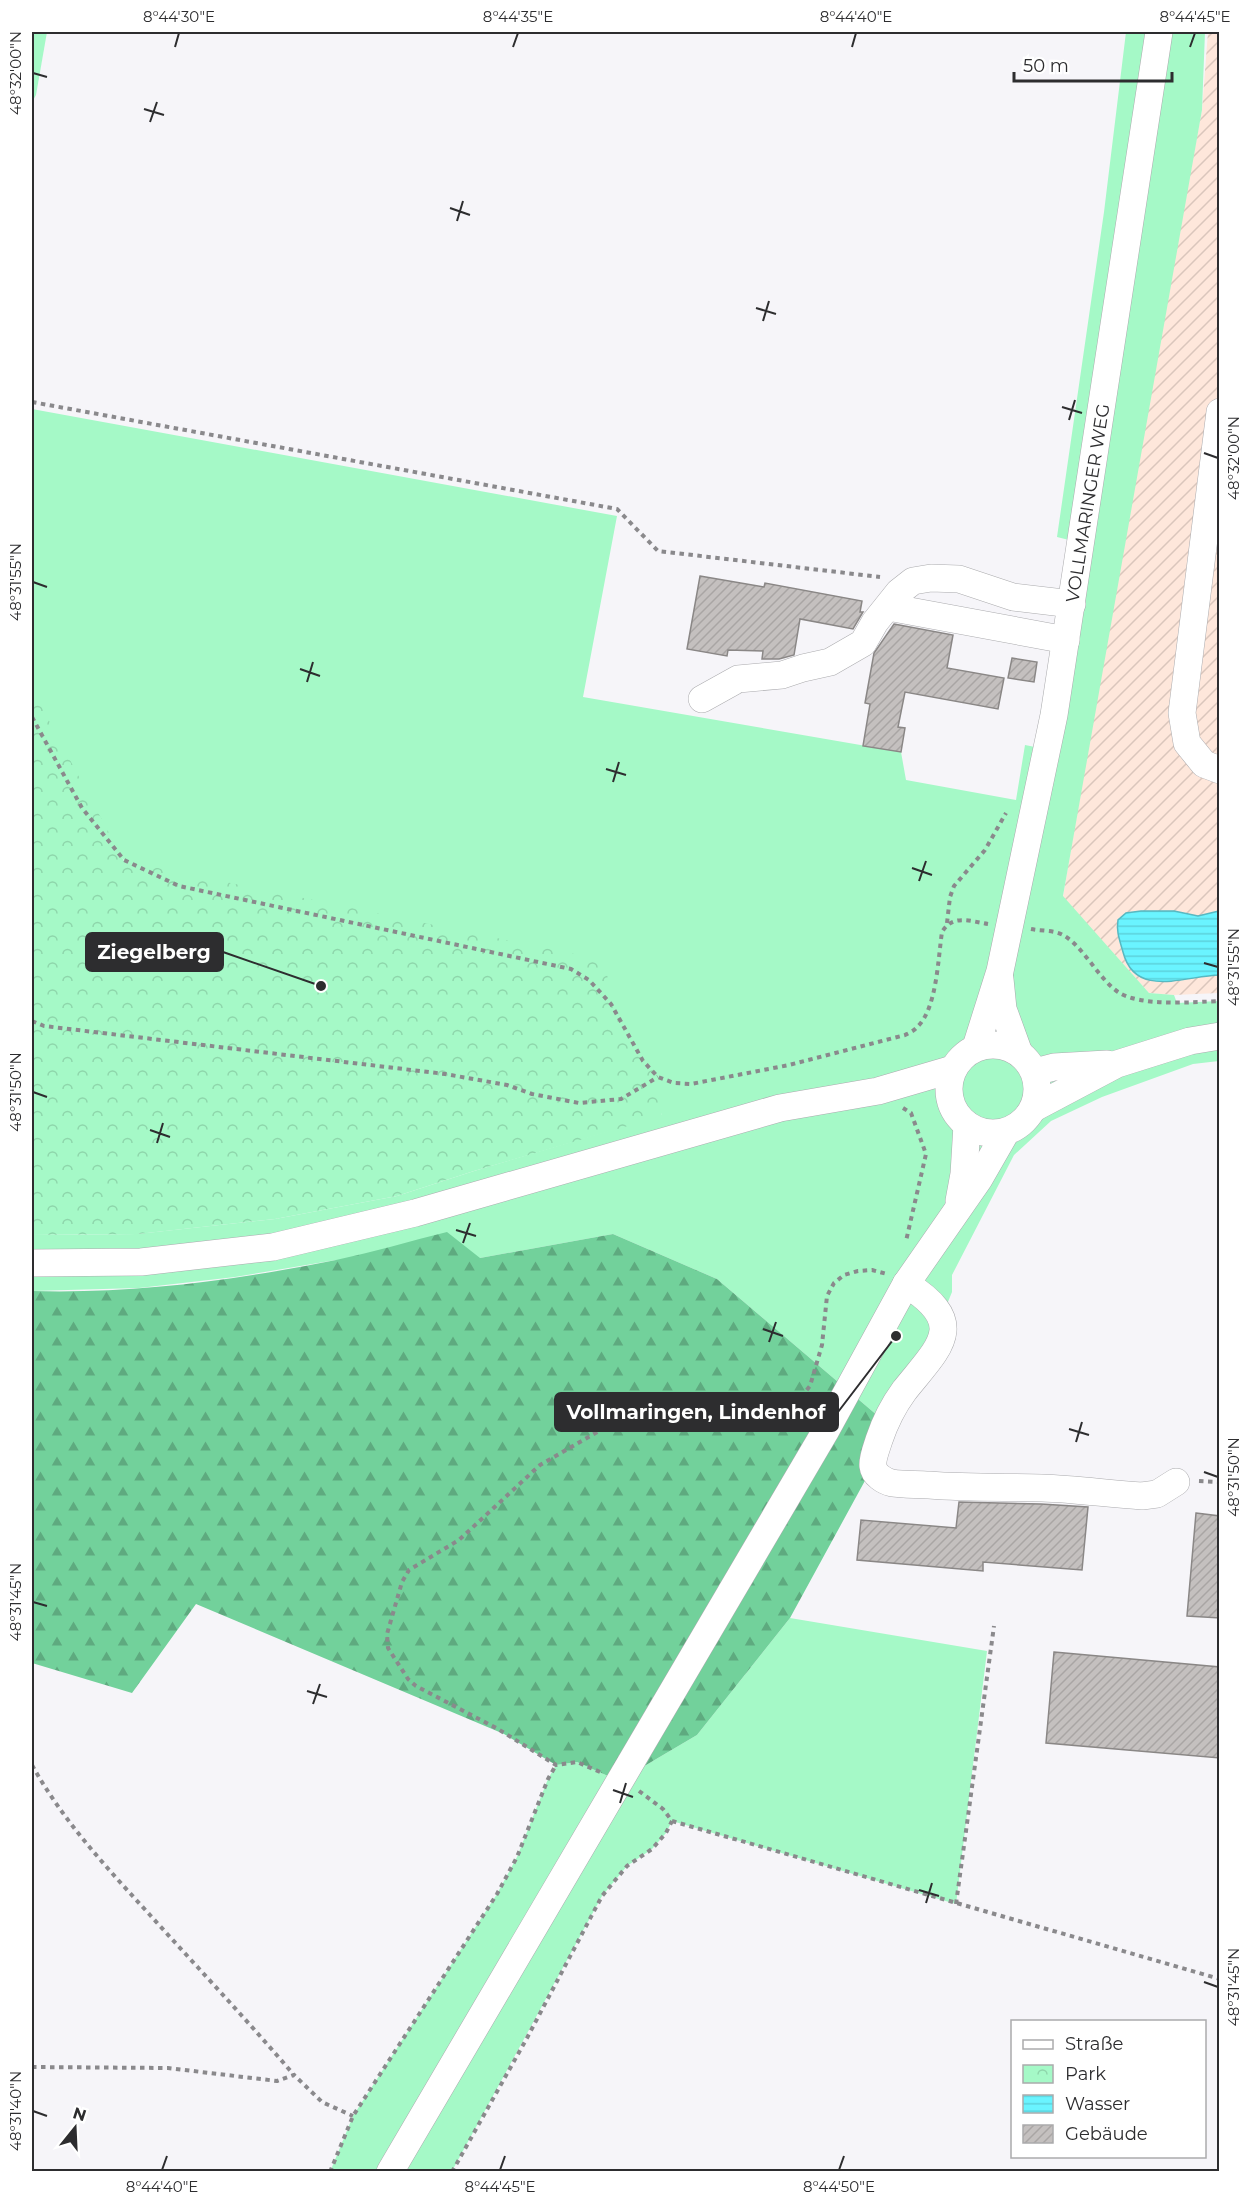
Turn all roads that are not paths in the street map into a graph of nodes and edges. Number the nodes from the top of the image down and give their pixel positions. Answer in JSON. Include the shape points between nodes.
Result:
{"nodes":[{"id":1,"x":1159,"y":32,"type":"edge"},
{"id":2,"x":1220,"y":412,"type":"edge"},
{"id":3,"x":1013,"y":597,"type":"junction"},
{"id":4,"x":1072,"y":604,"type":"junction"},
{"id":5,"x":888,"y":607,"type":"junction"},
{"id":6,"x":1006,"y":629,"type":"junction"},
{"id":7,"x":1066,"y":640,"type":"junction"},
{"id":8,"x":702,"y":699,"type":"dead end"},
{"id":9,"x":1220,"y":770,"type":"edge"},
{"id":10,"x":1000,"y":971,"type":"junction"},
{"id":11,"x":1220,"y":1036,"type":"edge"},
{"id":12,"x":976,"y":1047,"type":"junction"},
{"id":13,"x":1027,"y":1062,"type":"junction"},
{"id":14,"x":1118,"y":1064,"type":"junction"},
{"id":15,"x":953,"y":1069,"type":"junction"},
{"id":16,"x":878,"y":1091,"type":"junction"},
{"id":17,"x":950,"y":1101,"type":"junction"},
{"id":18,"x":1034,"y":1108,"type":"junction"},
{"id":19,"x":967,"y":1125,"type":"junction"},
{"id":20,"x":1006,"y":1132,"type":"junction"},
{"id":21,"x":957,"y":1208,"type":"junction"},
{"id":22,"x":32,"y":1263,"type":"edge"},
{"id":23,"x":906,"y":1284,"type":"junction"},
{"id":24,"x":1176,"y":1482,"type":"dead end"},
{"id":25,"x":390,"y":2172,"type":"edge"}],
"edges":[{"from":1,"to":4,"type":"street","name":"VOLLMARINGER WEG"},
{"from":2,"to":9,"type":"street","via":[[1182,713],[1187,743],[1204,764]]},
{"from":3,"to":4,"type":"street"},
{"from":3,"to":5,"type":"street","via":[[959,579],[931,578],[913,581],[898,592]]},
{"from":3,"to":6,"type":"street"},
{"from":4,"to":7,"type":"street","name":"VOLLMARINGER WEG"},
{"from":5,"to":6,"type":"street"},
{"from":5,"to":8,"type":"street","via":[[863,643],[830,662],[782,675],[738,679]]},
{"from":6,"to":7,"type":"street"},
{"from":7,"to":10,"type":"street","name":"VOLLMARINGER WEG"},
{"from":10,"to":12,"type":"street","name":"VOLLMARINGER WEG"},
{"from":10,"to":13,"type":"street","name":"VOLLMARINGER WEG","via":[[1003,1009]]},
{"from":11,"to":14,"type":"street","via":[[1190,1041]]},
{"from":12,"to":13,"type":"street","via":[[1007,1046]]},
{"from":12,"to":15,"type":"street"},
{"from":13,"to":14,"type":"street","via":[[1054,1067]]},
{"from":13,"to":18,"type":"street","via":[[1038,1084]]},
{"from":14,"to":18,"type":"street"},
{"from":15,"to":16,"type":"street"},
{"from":15,"to":17,"type":"street"},
{"from":16,"to":17,"type":"street"},
{"from":16,"to":22,"type":"street","via":[[780,1108],[415,1213],[273,1247],[141,1263]]},
{"from":17,"to":19,"type":"street"},
{"from":18,"to":20,"type":"street","via":[[1022,1123]]},
{"from":19,"to":20,"type":"street","via":[[986,1133]]},
{"from":19,"to":21,"type":"street"},
{"from":20,"to":21,"type":"street"},
{"from":21,"to":23,"type":"street"},
{"from":23,"to":24,"type":"street","via":[[934,1305],[944,1332],[940,1347],[885,1422],[873,1466],[881,1478],[892,1483],[1142,1496],[1157,1494]]},
{"from":23,"to":25,"type":"street","via":[[825,1432]]}]}
